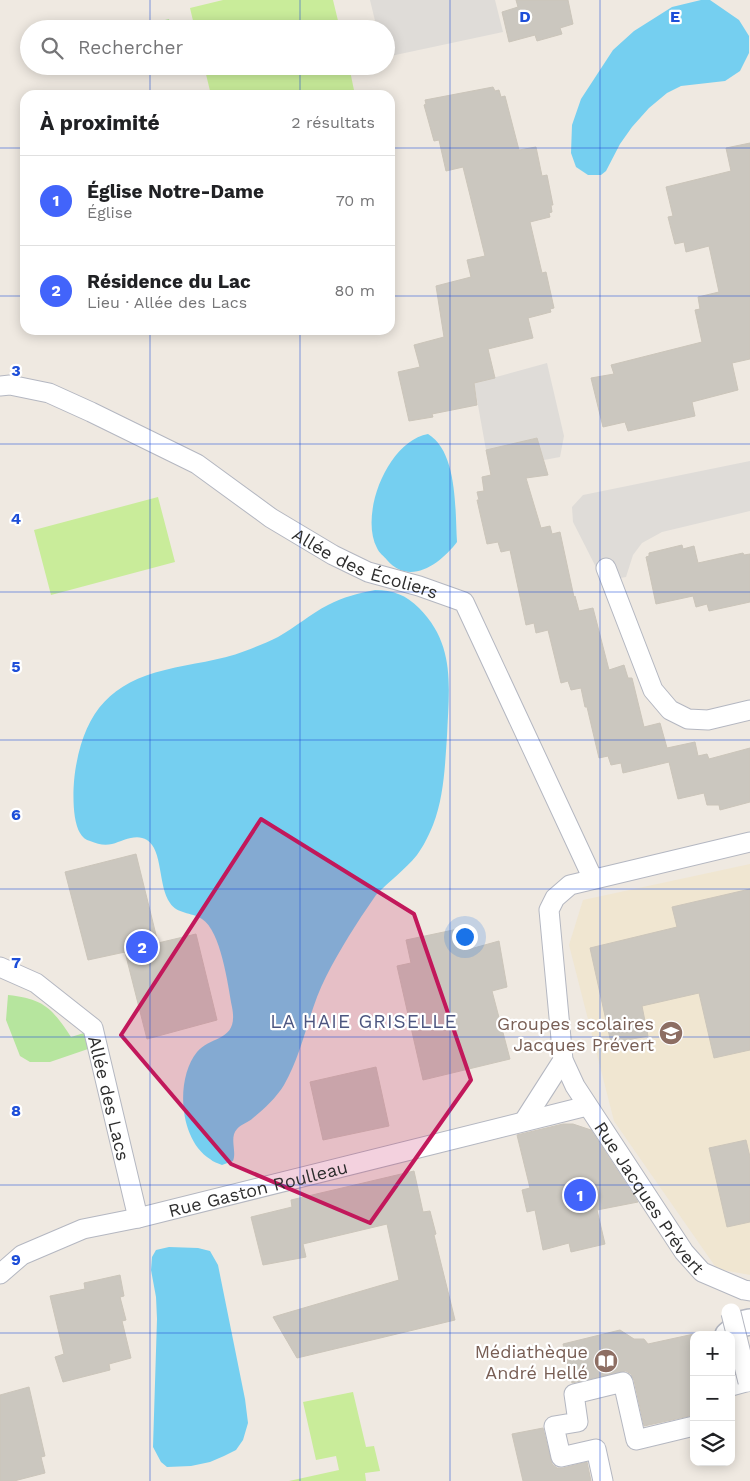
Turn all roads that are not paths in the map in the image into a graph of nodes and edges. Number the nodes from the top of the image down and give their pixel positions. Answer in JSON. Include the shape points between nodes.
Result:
{"nodes":[{"id":1,"x":0,"y":386,"type":"edge"},
{"id":2,"x":606,"y":568,"type":"dead end"},
{"id":3,"x":750,"y":710,"type":"edge"},
{"id":4,"x":750,"y":842,"type":"edge"},
{"id":5,"x":593,"y":879,"type":"junction"},
{"id":6,"x":0,"y":967,"type":"edge"},
{"id":7,"x":563,"y":1060,"type":"junction"},
{"id":8,"x":587,"y":1106,"type":"junction"},
{"id":9,"x":524,"y":1121,"type":"junction"},
{"id":10,"x":138,"y":1218,"type":"junction"},
{"id":11,"x":0,"y":1274,"type":"edge"},
{"id":12,"x":750,"y":1291,"type":"edge"},
{"id":13,"x":736,"y":1323,"type":"edge"},
{"id":14,"x":745,"y":1385,"type":"edge"},
{"id":15,"x":690,"y":1427,"type":"edge"},
{"id":16,"x":603,"y":1481,"type":"edge"}],
"edges":[{"from":1,"to":5,"type":"street","name":"Allée des Écoliers","via":[[49,393],[91,412],[197,464],[271,518],[332,555],[368,572],[464,602]]},
{"from":2,"to":3,"type":"street","via":[[653,690],[670,710],[688,719],[708,720]]},
{"from":4,"to":5,"type":"street"},
{"from":5,"to":7,"type":"street","via":[[570,885],[555,898],[549,910]]},
{"from":6,"to":10,"type":"street","name":"Allée des Lacs","via":[[36,983],[92,1028]]},
{"from":7,"to":8,"type":"street"},
{"from":7,"to":9,"type":"street"},
{"from":8,"to":9,"type":"street","name":"Rue Gaston Roulleau"},
{"from":8,"to":12,"type":"street","name":"Rue Jacques Prévert","via":[[684,1252],[702,1272]]},
{"from":9,"to":10,"type":"street","name":"Rue Gaston Roulleau"},
{"from":10,"to":11,"type":"street","name":"Rue Gaston Roulleau","via":[[83,1229],[22,1255]]},
{"from":13,"to":14,"type":"street","bridge":true},
{"from":15,"to":16,"type":"street","via":[[636,1440],[623,1382],[574,1394],[578,1422],[554,1426],[561,1457],[596,1449]]}]}
